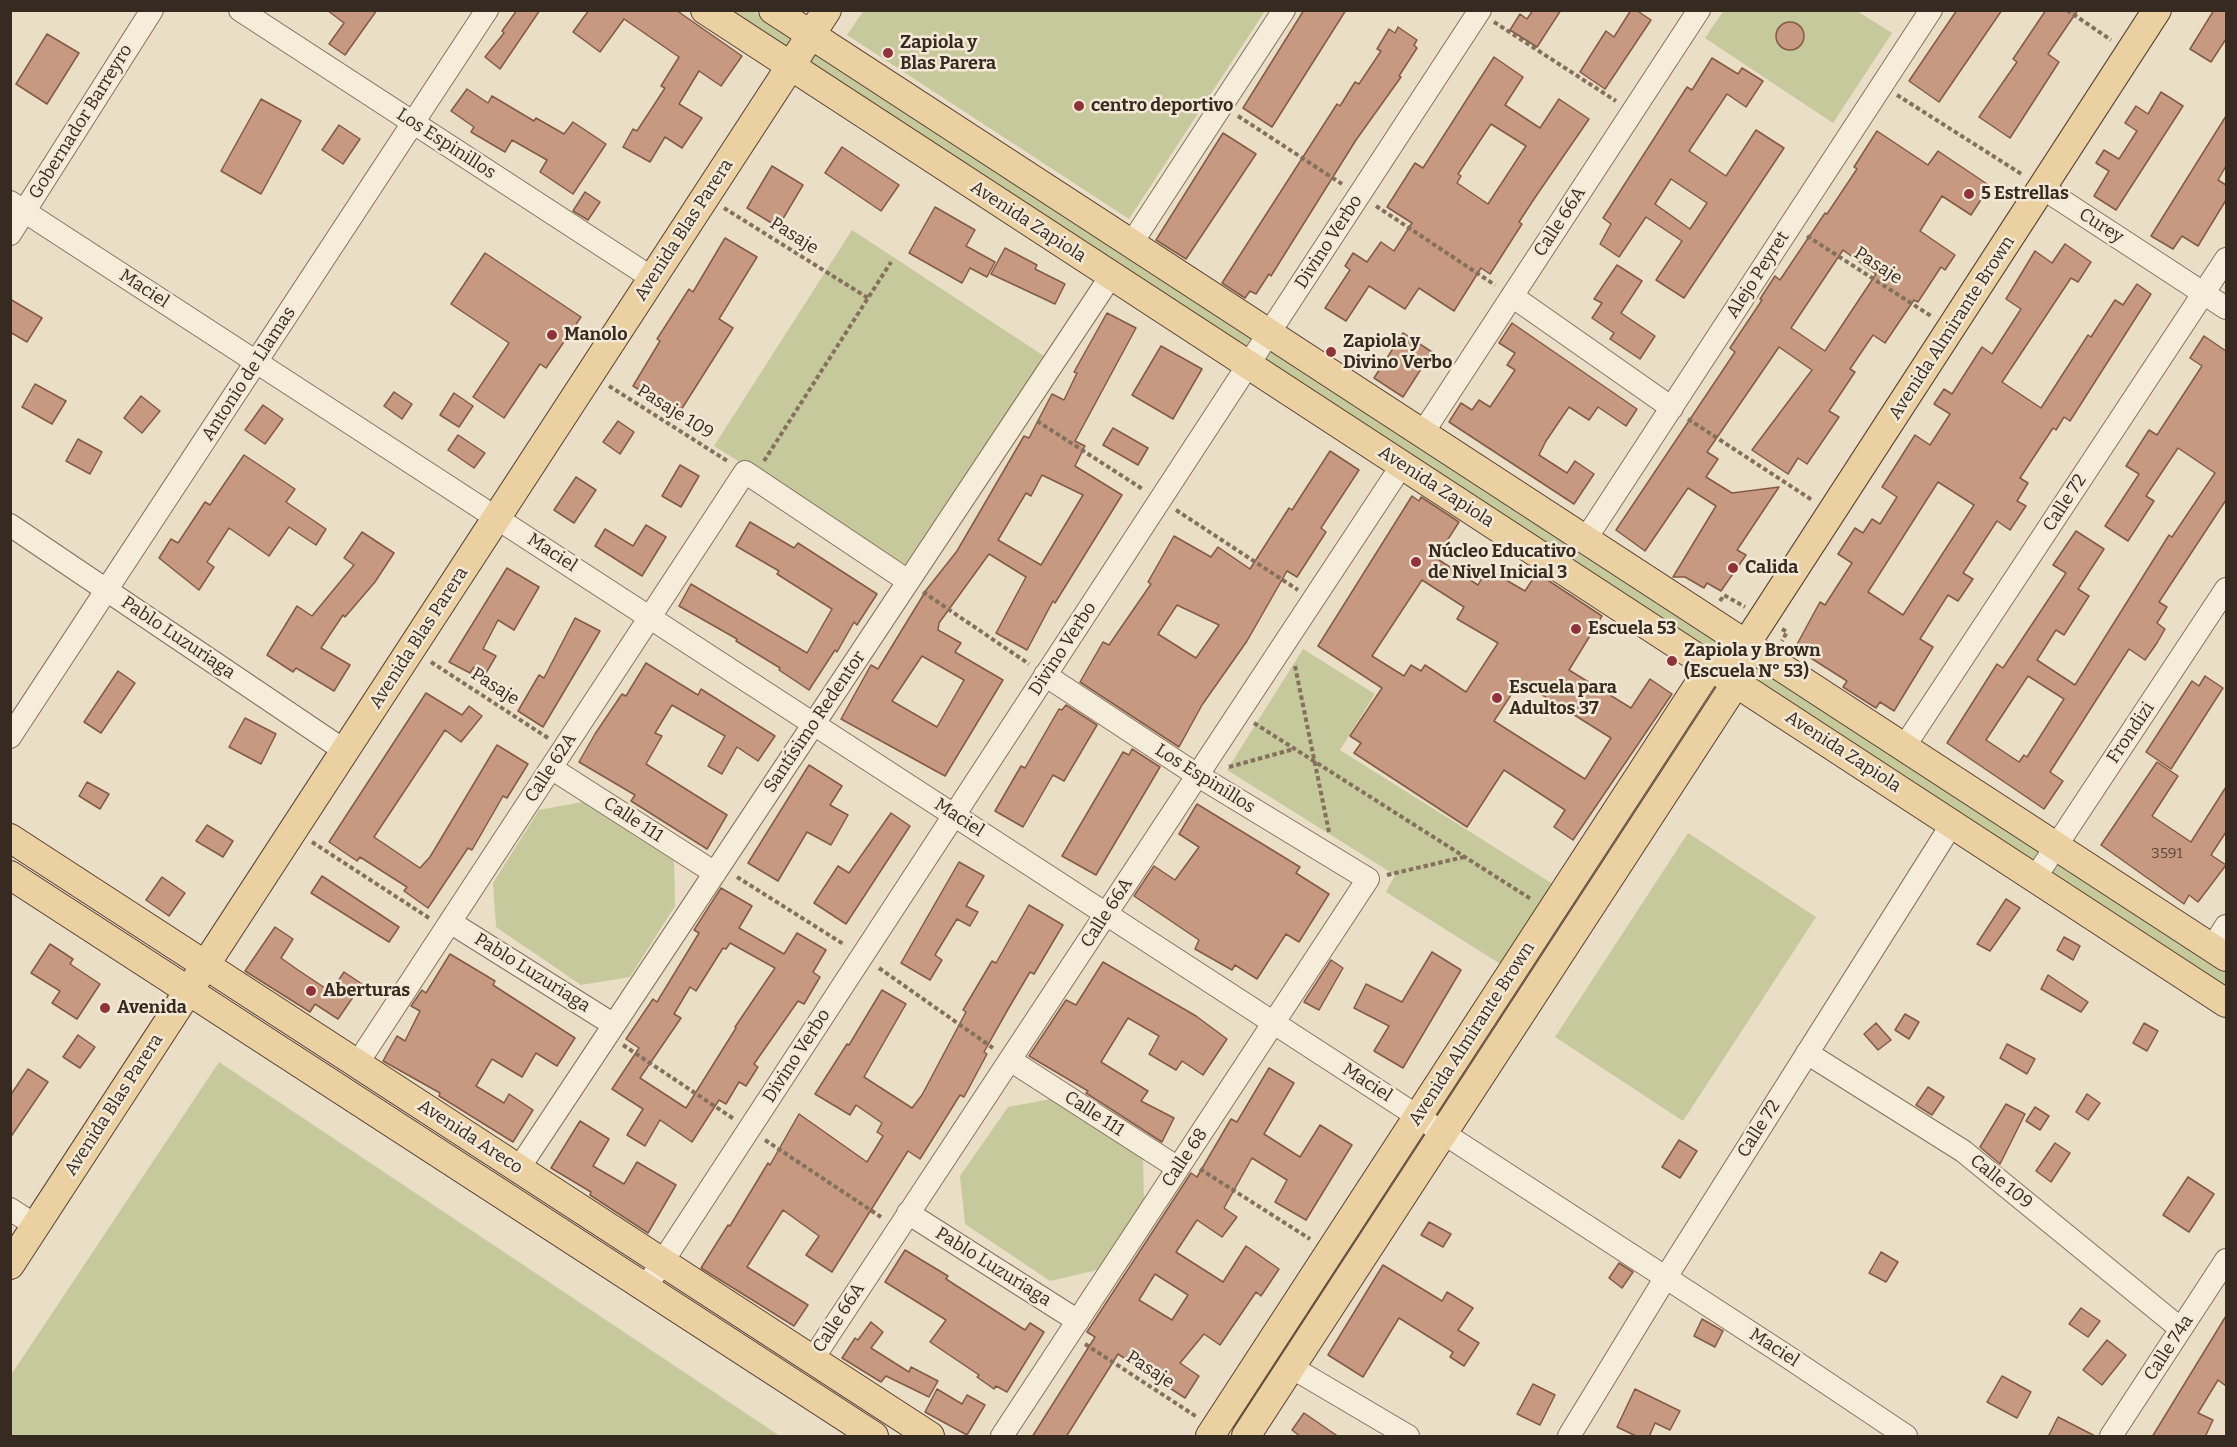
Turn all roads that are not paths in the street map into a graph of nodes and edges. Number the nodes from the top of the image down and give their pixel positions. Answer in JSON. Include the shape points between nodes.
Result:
{"nodes":[{"id":1,"x":152,"y":10,"type":"edge"},
{"id":2,"x":240,"y":10,"type":"edge"},
{"id":3,"x":488,"y":10,"type":"edge"},
{"id":4,"x":705,"y":10,"type":"edge"},
{"id":5,"x":773,"y":10,"type":"edge"},
{"id":6,"x":827,"y":10,"type":"edge"},
{"id":7,"x":1284,"y":10,"type":"edge"},
{"id":8,"x":1699,"y":10,"type":"edge"},
{"id":9,"x":1930,"y":10,"type":"edge"},
{"id":10,"x":2157,"y":10,"type":"edge"},
{"id":11,"x":1479,"y":11,"type":"edge"},
{"id":12,"x":810,"y":35,"type":"junction"},
{"id":13,"x":790,"y":67,"type":"junction"},
{"id":14,"x":413,"y":123,"type":"junction"},
{"id":15,"x":2043,"y":189,"type":"junction"},
{"id":16,"x":18,"y":207,"type":"edge"},
{"id":17,"x":10,"y":234,"type":"edge"},
{"id":18,"x":1131,"y":244,"type":"junction"},
{"id":19,"x":2226,"y":259,"type":"edge"},
{"id":20,"x":1111,"y":276,"type":"junction"},
{"id":21,"x":652,"y":278,"type":"junction"},
{"id":22,"x":2204,"y":294,"type":"junction"},
{"id":23,"x":1512,"y":296,"type":"junction"},
{"id":24,"x":2226,"y":308,"type":"edge"},
{"id":25,"x":1269,"y":334,"type":"junction"},
{"id":26,"x":257,"y":362,"type":"junction"},
{"id":27,"x":1248,"y":365,"type":"junction"},
{"id":28,"x":1672,"y":408,"type":"junction"},
{"id":29,"x":1422,"y":434,"type":"junction"},
{"id":30,"x":1402,"y":465,"type":"junction"},
{"id":31,"x":497,"y":518,"type":"junction"},
{"id":32,"x":10,"y":525,"type":"edge"},
{"id":33,"x":1585,"y":540,"type":"junction"},
{"id":34,"x":908,"y":581,"type":"junction"},
{"id":35,"x":2226,"y":589,"type":"edge"},
{"id":36,"x":107,"y":590,"type":"junction"},
{"id":37,"x":650,"y":617,"type":"junction"},
{"id":38,"x":1746,"y":644,"type":"junction"},
{"id":39,"x":1711,"y":666,"type":"junction"},
{"id":40,"x":1045,"y":675,"type":"junction"},
{"id":41,"x":1736,"y":683,"type":"junction"},
{"id":42,"x":814,"y":724,"type":"junction"},
{"id":43,"x":10,"y":737,"type":"edge"},
{"id":44,"x":1904,"y":747,"type":"junction"},
{"id":45,"x":345,"y":751,"type":"junction"},
{"id":46,"x":551,"y":768,"type":"junction"},
{"id":47,"x":1197,"y":775,"type":"junction"},
{"id":48,"x":954,"y":815,"type":"junction"},
{"id":49,"x":1952,"y":824,"type":"junction"},
{"id":50,"x":10,"y":838,"type":"edge"},
{"id":51,"x":2056,"y":846,"type":"junction"},
{"id":52,"x":715,"y":873,"type":"junction"},
{"id":53,"x":10,"y":875,"type":"edge"},
{"id":54,"x":2035,"y":878,"type":"junction"},
{"id":55,"x":1368,"y":879,"type":"joint"},
{"id":56,"x":1107,"y":914,"type":"junction"},
{"id":57,"x":447,"y":925,"type":"junction"},
{"id":58,"x":2222,"y":944,"type":"edge"},
{"id":59,"x":205,"y":965,"type":"junction"},
{"id":60,"x":189,"y":990,"type":"junction"},
{"id":61,"x":2226,"y":1003,"type":"edge"},
{"id":62,"x":1274,"y":1023,"type":"junction"},
{"id":63,"x":614,"y":1025,"type":"junction"},
{"id":64,"x":1807,"y":1053,"type":"junction"},
{"id":65,"x":1010,"y":1060,"type":"junction"},
{"id":66,"x":357,"y":1064,"type":"junction"},
{"id":67,"x":1418,"y":1116,"type":"junction"},
{"id":68,"x":1444,"y":1133,"type":"junction"},
{"id":69,"x":1181,"y":1163,"type":"junction"},
{"id":70,"x":519,"y":1168,"type":"junction"},
{"id":71,"x":10,"y":1209,"type":"edge"},
{"id":72,"x":908,"y":1213,"type":"junction"},
{"id":73,"x":36,"y":1226,"type":"junction"},
{"id":74,"x":2226,"y":1260,"type":"edge"},
{"id":75,"x":662,"y":1262,"type":"junction"},
{"id":76,"x":10,"y":1265,"type":"edge"},
{"id":77,"x":1666,"y":1277,"type":"junction"},
{"id":78,"x":645,"y":1287,"type":"junction"},
{"id":79,"x":1073,"y":1327,"type":"junction"},
{"id":80,"x":2181,"y":1329,"type":"junction"},
{"id":81,"x":812,"y":1360,"type":"junction"},
{"id":82,"x":1291,"y":1366,"type":"junction"},
{"id":83,"x":1212,"y":1432,"type":"edge"},
{"id":84,"x":874,"y":1437,"type":"edge"},
{"id":85,"x":930,"y":1437,"type":"edge"},
{"id":86,"x":1002,"y":1437,"type":"edge"},
{"id":87,"x":1246,"y":1437,"type":"edge"},
{"id":88,"x":1408,"y":1437,"type":"edge"},
{"id":89,"x":1569,"y":1437,"type":"edge"},
{"id":90,"x":1906,"y":1437,"type":"edge"},
{"id":91,"x":2111,"y":1437,"type":"edge"}],
"edges":[{"from":1,"to":16,"type":"street","name":"Gobernador Barreyro"},
{"from":2,"to":14,"type":"street","name":"Los Espinillos"},
{"from":3,"to":14,"type":"street","name":"Antonio de Llamas"},
{"from":4,"to":13,"type":"main road","name":"Avenida Zapiola"},
{"from":5,"to":12,"type":"main road","name":"Avenida Zapiola"},
{"from":6,"to":12,"type":"main road","name":"Avenida Blas Parera"},
{"from":7,"to":18,"type":"street"},
{"from":8,"to":23,"type":"street","name":"Calle 66A"},
{"from":9,"to":28,"type":"street","name":"Alejo Peyret"},
{"from":10,"to":15,"type":"main road","name":"Avenida Almirante Brown"},
{"from":11,"to":25,"type":"street","name":"Divino Verbo"},
{"from":12,"to":13,"type":"main road","name":"Avenida Blas Parera"},
{"from":12,"to":18,"type":"main road","name":"Avenida Zapiola"},
{"from":13,"to":20,"type":"main road","name":"Avenida Zapiola"},
{"from":13,"to":21,"type":"main road","name":"Avenida Blas Parera"},
{"from":14,"to":21,"type":"street","name":"Los Espinillos"},
{"from":14,"to":26,"type":"street","name":"Antonio de Llamas"},
{"from":15,"to":22,"type":"street","name":"Curey"},
{"from":15,"to":38,"type":"main road","name":"Avenida Almirante Brown"},
{"from":16,"to":17,"type":"street","name":"Gobernador Barreyro"},
{"from":16,"to":26,"type":"street","name":"Maciel"},
{"from":18,"to":25,"type":"main road","name":"Avenida Zapiola"},
{"from":19,"to":22,"type":"street","name":"Calle 72"},
{"from":20,"to":27,"type":"main road","name":"Avenida Zapiola"},
{"from":20,"to":34,"type":"street","name":"Santísimo Redentor"},
{"from":21,"to":31,"type":"main road","name":"Avenida Blas Parera"},
{"from":22,"to":24,"type":"street","name":"Curey"},
{"from":22,"to":44,"type":"street","name":"Calle 72"},
{"from":23,"to":28,"type":"street"},
{"from":23,"to":29,"type":"street","name":"Calle 66A"},
{"from":25,"to":27,"type":"street","name":"Divino Verbo"},
{"from":25,"to":29,"type":"main road","name":"Avenida Zapiola"},
{"from":26,"to":31,"type":"street","name":"Maciel"},
{"from":26,"to":36,"type":"street","name":"Antonio de Llamas"},
{"from":27,"to":30,"type":"main road","name":"Avenida Zapiola"},
{"from":27,"to":40,"type":"street","name":"Divino Verbo"},
{"from":28,"to":33,"type":"street","name":"Alejo Peyret"},
{"from":29,"to":33,"type":"main road","name":"Avenida Zapiola"},
{"from":30,"to":39,"type":"main road","name":"Avenida Zapiola"},
{"from":30,"to":47,"type":"street","name":"Calle 66A"},
{"from":31,"to":37,"type":"street","name":"Maciel"},
{"from":31,"to":45,"type":"main road","name":"Avenida Blas Parera"},
{"from":32,"to":36,"type":"street","name":"Pablo Luzuriaga"},
{"from":33,"to":38,"type":"main road","name":"Avenida Zapiola"},
{"from":34,"to":37,"type":"street","name":"Calle 62A","via":[[750,474]]},
{"from":34,"to":42,"type":"street","name":"Santísimo Redentor"},
{"from":35,"to":51,"type":"street","name":"Frondizi"},
{"from":36,"to":43,"type":"street","name":"Antonio de Llamas"},
{"from":36,"to":45,"type":"street","name":"Pablo Luzuriaga"},
{"from":37,"to":42,"type":"street","name":"Maciel"},
{"from":37,"to":46,"type":"street","name":"Calle 62A"},
{"from":38,"to":39,"type":"main road","name":"Avenida Almirante Brown"},
{"from":38,"to":41,"type":"main road","name":"Avenida Almirante Brown"},
{"from":38,"to":44,"type":"main road","name":"Avenida Zapiola"},
{"from":39,"to":41,"type":"main road","name":"Avenida Zapiola"},
{"from":39,"to":67,"type":"main road","name":"Avenida Almirante Brown"},
{"from":40,"to":47,"type":"street","name":"Los Espinillos"},
{"from":40,"to":48,"type":"street","name":"Divino Verbo"},
{"from":41,"to":49,"type":"main road","name":"Avenida Zapiola"},
{"from":41,"to":68,"type":"main road","name":"Avenida Almirante Brown"},
{"from":42,"to":48,"type":"street","name":"Maciel"},
{"from":42,"to":52,"type":"street","name":"Santísimo Redentor"},
{"from":44,"to":51,"type":"main road","name":"Avenida Zapiola"},
{"from":45,"to":59,"type":"main road","name":"Avenida Blas Parera"},
{"from":46,"to":52,"type":"street","name":"Calle 111"},
{"from":46,"to":57,"type":"street","name":"Calle 62A"},
{"from":47,"to":55,"type":"street","name":"Los Espinillos"},
{"from":47,"to":56,"type":"street","name":"Calle 66A"},
{"from":48,"to":56,"type":"street","name":"Maciel"},
{"from":48,"to":75,"type":"street","name":"Divino Verbo"},
{"from":49,"to":54,"type":"main road","name":"Avenida Zapiola"},
{"from":49,"to":64,"type":"street","name":"Calle 72"},
{"from":50,"to":59,"type":"main road","name":"Avenida Areco"},
{"from":51,"to":54,"type":"street","name":"Frondizi"},
{"from":51,"to":58,"type":"main road","name":"Avenida Zapiola"},
{"from":52,"to":63,"type":"street","name":"Santísimo Redentor"},
{"from":53,"to":60,"type":"main road","name":"Avenida Areco"},
{"from":54,"to":61,"type":"main road","name":"Avenida Zapiola"},
{"from":55,"to":62,"type":"street","name":"Calle 68"},
{"from":56,"to":62,"type":"street","name":"Maciel"},
{"from":56,"to":65,"type":"street","name":"Calle 66A"},
{"from":57,"to":63,"type":"street","name":"Pablo Luzuriaga"},
{"from":57,"to":66,"type":"street","name":"Calle 62A"},
{"from":59,"to":60,"type":"main road","name":"Avenida Blas Parera"},
{"from":59,"to":66,"type":"main road","name":"Avenida Areco"},
{"from":60,"to":73,"type":"main road","name":"Avenida Blas Parera"},
{"from":60,"to":78,"type":"main road","name":"Avenida Areco"},
{"from":62,"to":67,"type":"street","name":"Maciel"},
{"from":62,"to":69,"type":"street","name":"Calle 68"},
{"from":63,"to":70,"type":"street","name":"Santísimo Redentor"},
{"from":64,"to":77,"type":"street","name":"Calle 72"},
{"from":64,"to":80,"type":"street","name":"Calle 109","via":[[1963,1150]]},
{"from":65,"to":69,"type":"street","name":"Calle 111"},
{"from":65,"to":72,"type":"street","name":"Calle 66A"},
{"from":66,"to":70,"type":"main road","name":"Avenida Areco"},
{"from":67,"to":68,"type":"street","name":"Maciel"},
{"from":67,"to":83,"type":"main road","name":"Avenida Almirante Brown"},
{"from":68,"to":77,"type":"street","name":"Maciel"},
{"from":68,"to":82,"type":"main road","name":"Avenida Almirante Brown"},
{"from":69,"to":79,"type":"street","name":"Calle 68"},
{"from":70,"to":75,"type":"main road","name":"Avenida Areco"},
{"from":71,"to":73,"type":"street"},
{"from":72,"to":79,"type":"street","name":"Pablo Luzuriaga"},
{"from":72,"to":81,"type":"street","name":"Calle 66A"},
{"from":73,"to":76,"type":"main road","name":"Avenida Blas Parera"},
{"from":74,"to":80,"type":"street","name":"Calle 74a"},
{"from":75,"to":78,"type":"street","name":"Divino Verbo"},
{"from":75,"to":81,"type":"main road","name":"Avenida Areco"},
{"from":77,"to":89,"type":"street","name":"Calle 72"},
{"from":77,"to":90,"type":"street","name":"Maciel"},
{"from":78,"to":84,"type":"main road","name":"Avenida Areco"},
{"from":79,"to":86,"type":"street","name":"Calle 68"},
{"from":80,"to":91,"type":"street","name":"Calle 74a"},
{"from":81,"to":85,"type":"main road","name":"Avenida Areco"},
{"from":82,"to":87,"type":"main road","name":"Avenida Almirante Brown"},
{"from":82,"to":88,"type":"street"}]}
